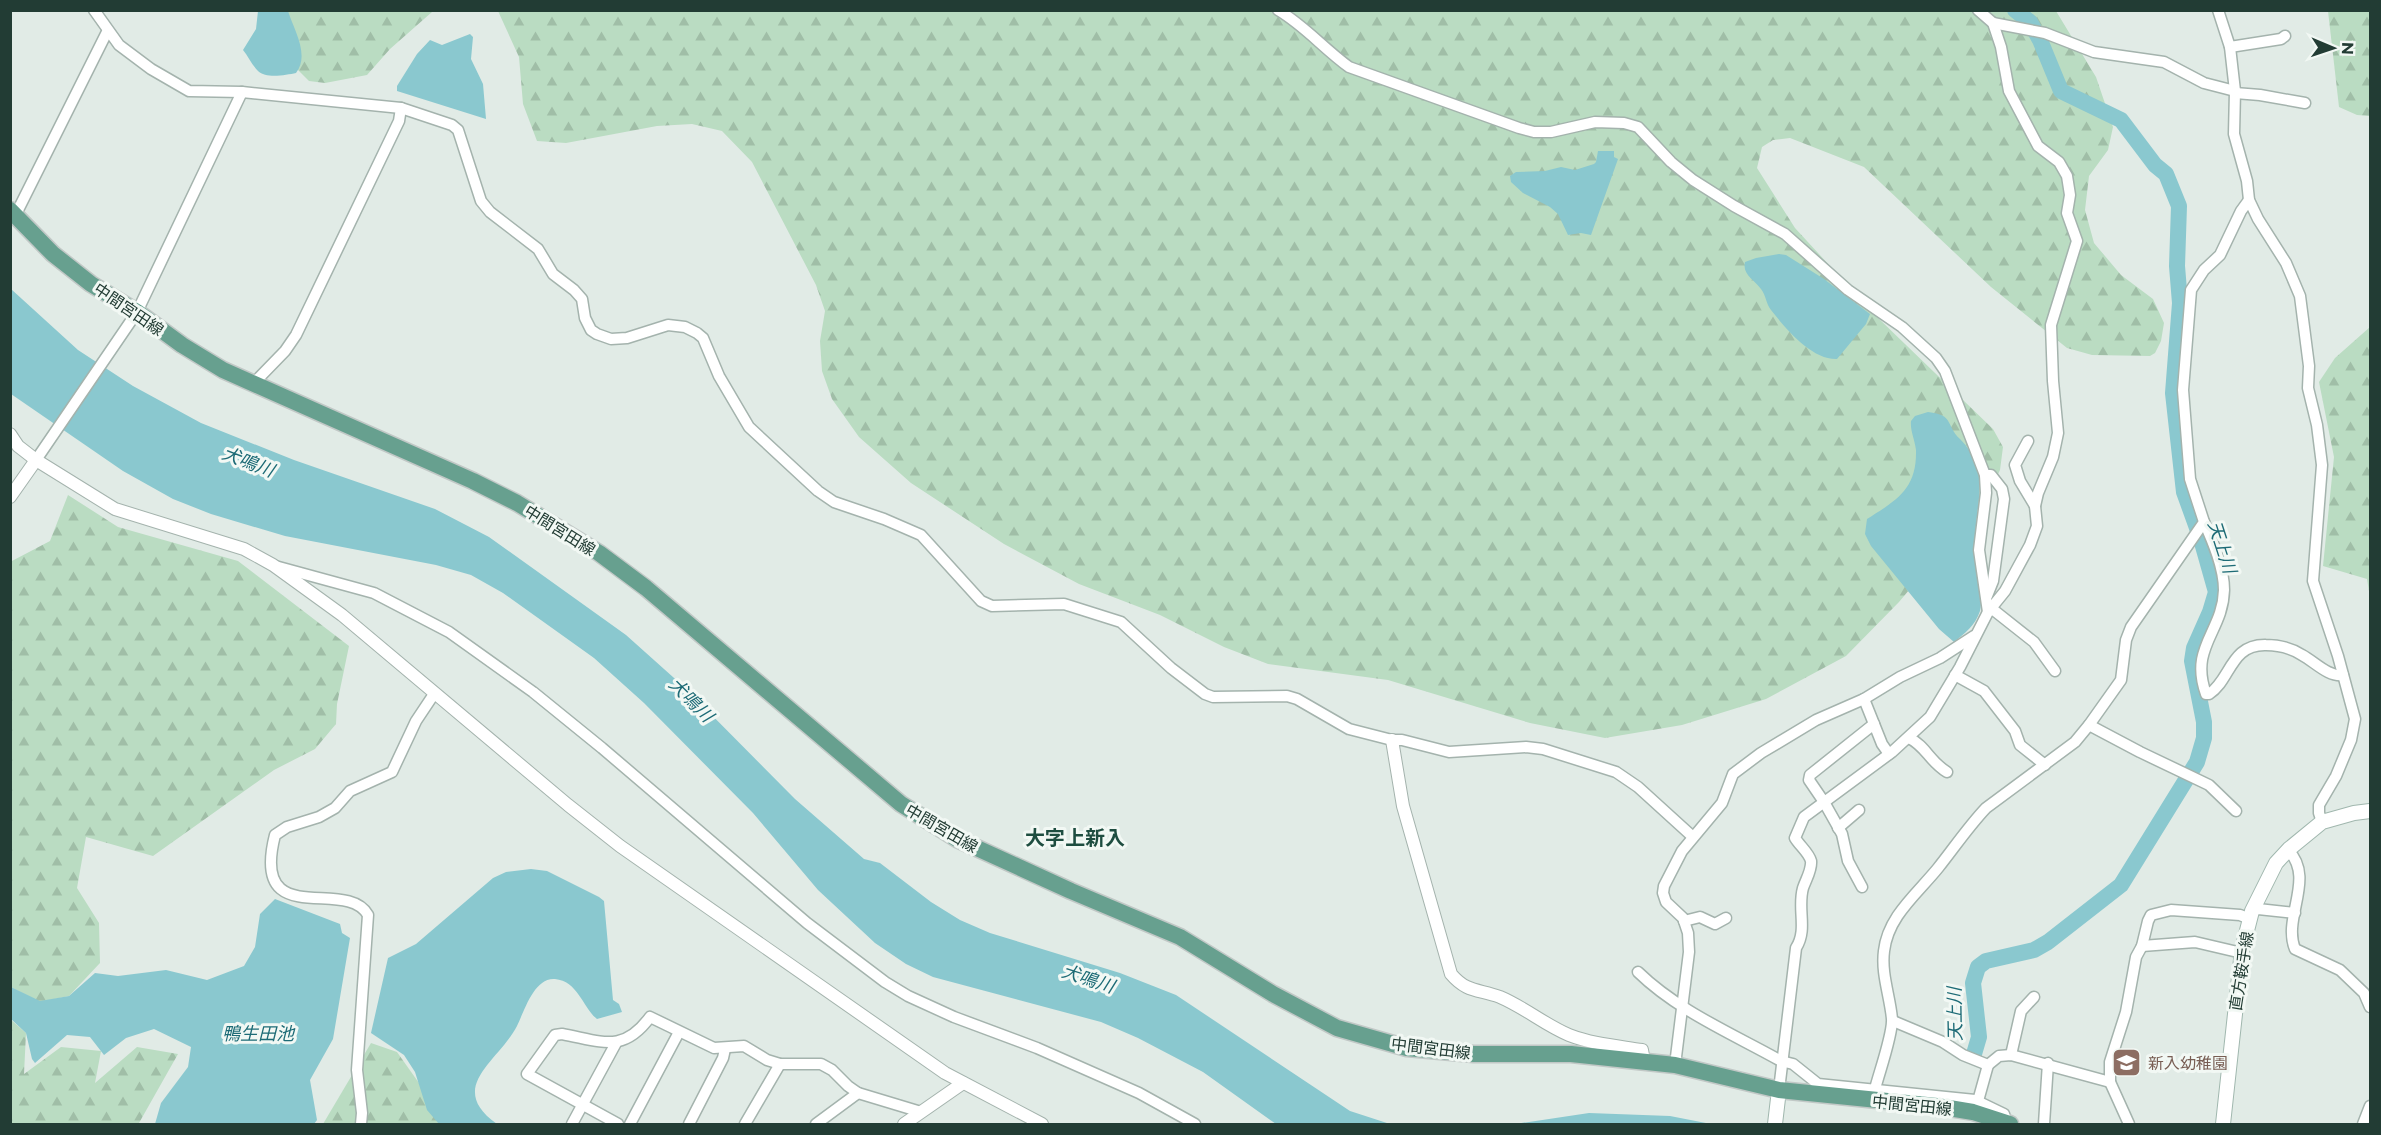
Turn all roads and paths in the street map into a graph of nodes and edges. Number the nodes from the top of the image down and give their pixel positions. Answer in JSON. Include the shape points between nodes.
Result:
{"nodes":[{"id":1,"x":94,"y":10,"type":"edge"},
{"id":2,"x":1278,"y":10,"type":"edge"},
{"id":3,"x":1978,"y":10,"type":"edge"},
{"id":4,"x":2218,"y":10,"type":"edge"},
{"id":5,"x":1993,"y":23,"type":"junction"},
{"id":6,"x":107,"y":32,"type":"junction"},
{"id":7,"x":2286,"y":36,"type":"dead end"},
{"id":8,"x":2230,"y":48,"type":"junction"},
{"id":9,"x":2235,"y":92,"type":"junction"},
{"id":10,"x":242,"y":93,"type":"junction"},
{"id":11,"x":2305,"y":103,"type":"dead end"},
{"id":12,"x":401,"y":108,"type":"junction"},
{"id":13,"x":2249,"y":200,"type":"junction"},
{"id":14,"x":13,"y":213,"type":"edge"},
{"id":15,"x":135,"y":314,"type":"junction"},
{"id":16,"x":252,"y":385,"type":"junction"},
{"id":17,"x":10,"y":434,"type":"edge"},
{"id":18,"x":2028,"y":441,"type":"dead end"},
{"id":19,"x":36,"y":460,"type":"junction"},
{"id":20,"x":1985,"y":475,"type":"junction"},
{"id":21,"x":10,"y":497,"type":"edge"},
{"id":22,"x":2035,"y":506,"type":"junction"},
{"id":23,"x":2204,"y":522,"type":"junction"},
{"id":24,"x":273,"y":565,"type":"junction"},
{"id":25,"x":1987,"y":596,"type":"junction"},
{"id":26,"x":1989,"y":610,"type":"junction"},
{"id":27,"x":1976,"y":635,"type":"junction"},
{"id":28,"x":2055,"y":671,"type":"dead end"},
{"id":29,"x":1955,"y":675,"type":"junction"},
{"id":30,"x":2343,"y":675,"type":"junction"},
{"id":31,"x":434,"y":694,"type":"junction"},
{"id":32,"x":1864,"y":699,"type":"junction"},
{"id":33,"x":1874,"y":724,"type":"junction"},
{"id":34,"x":2089,"y":725,"type":"junction"},
{"id":35,"x":1909,"y":738,"type":"junction"},
{"id":36,"x":1392,"y":740,"type":"junction"},
{"id":37,"x":1889,"y":754,"type":"junction"},
{"id":38,"x":2044,"y":765,"type":"junction"},
{"id":39,"x":1947,"y":772,"type":"dead end"},
{"id":40,"x":1824,"y":802,"type":"junction"},
{"id":41,"x":1859,"y":810,"type":"dead end"},
{"id":42,"x":2236,"y":811,"type":"dead end"},
{"id":43,"x":2370,"y":811,"type":"edge"},
{"id":44,"x":2322,"y":822,"type":"junction"},
{"id":45,"x":1838,"y":828,"type":"junction"},
{"id":46,"x":1693,"y":837,"type":"junction"},
{"id":47,"x":2288,"y":850,"type":"junction"},
{"id":48,"x":1862,"y":887,"type":"dead end"},
{"id":49,"x":2295,"y":913,"type":"junction"},
{"id":50,"x":2251,"y":915,"type":"junction"},
{"id":51,"x":1726,"y":918,"type":"dead end"},
{"id":52,"x":1684,"y":921,"type":"junction"},
{"id":53,"x":2142,"y":946,"type":"junction"},
{"id":54,"x":2242,"y":952,"type":"junction"},
{"id":55,"x":1638,"y":972,"type":"dead end"},
{"id":56,"x":2034,"y":997,"type":"dead end"},
{"id":57,"x":1682,"y":1005,"type":"junction"},
{"id":58,"x":2370,"y":1007,"type":"edge"},
{"id":59,"x":1893,"y":1022,"type":"junction"},
{"id":60,"x":679,"y":1032,"type":"junction"},
{"id":61,"x":616,"y":1043,"type":"junction"},
{"id":62,"x":725,"y":1049,"type":"junction"},
{"id":63,"x":2011,"y":1055,"type":"junction"},
{"id":64,"x":1644,"y":1061,"type":"junction"},
{"id":65,"x":1781,"y":1061,"type":"junction"},
{"id":66,"x":2048,"y":1063,"type":"junction"},
{"id":67,"x":780,"y":1064,"type":"junction"},
{"id":68,"x":1675,"y":1065,"type":"junction"},
{"id":69,"x":1988,"y":1065,"type":"junction"},
{"id":70,"x":2110,"y":1082,"type":"junction"},
{"id":71,"x":963,"y":1083,"type":"junction"},
{"id":72,"x":1875,"y":1089,"type":"junction"},
{"id":73,"x":858,"y":1094,"type":"junction"},
{"id":74,"x":1778,"y":1097,"type":"junction"},
{"id":75,"x":1978,"y":1101,"type":"junction"},
{"id":76,"x":583,"y":1105,"type":"junction"},
{"id":77,"x":2370,"y":1106,"type":"edge"},
{"id":78,"x":921,"y":1112,"type":"junction"},
{"id":79,"x":2009,"y":1124,"type":"edge"},
{"id":80,"x":361,"y":1125,"type":"edge"},
{"id":81,"x":572,"y":1125,"type":"edge"},
{"id":82,"x":618,"y":1125,"type":"edge"},
{"id":83,"x":630,"y":1125,"type":"edge"},
{"id":84,"x":688,"y":1125,"type":"edge"},
{"id":85,"x":745,"y":1125,"type":"edge"},
{"id":86,"x":816,"y":1125,"type":"edge"},
{"id":87,"x":904,"y":1125,"type":"edge"},
{"id":88,"x":1042,"y":1125,"type":"edge"},
{"id":89,"x":1195,"y":1125,"type":"edge"},
{"id":90,"x":1775,"y":1125,"type":"edge"},
{"id":91,"x":2044,"y":1125,"type":"edge"},
{"id":92,"x":2129,"y":1125,"type":"edge"},
{"id":93,"x":2223,"y":1125,"type":"edge"},
{"id":94,"x":2363,"y":1125,"type":"edge"}],
"edges":[{"from":1,"to":6,"type":"street"},
{"from":2,"to":20,"type":"street","via":[[1300,23],[1348,67],[1519,128],[1551,132],[1595,122],[1624,123],[1638,128],[1693,180],[1785,234],[1848,290],[1885,314],[1936,358],[1945,371]]},
{"from":3,"to":5,"type":"street"},
{"from":4,"to":8,"type":"street"},
{"from":5,"to":9,"type":"street","via":[[2045,33],[2094,52],[2164,62],[2204,83]]},
{"from":5,"to":22,"type":"street","via":[[2009,91],[2038,146],[2059,162],[2067,176],[2067,213],[2077,241],[2051,325],[2058,433]]},
{"from":6,"to":10,"type":"street","via":[[151,69],[189,91]]},
{"from":6,"to":14,"type":"street"},
{"from":7,"to":8,"type":"street"},
{"from":8,"to":9,"type":"street"},
{"from":9,"to":11,"type":"street"},
{"from":9,"to":13,"type":"street","via":[[2234,134]]},
{"from":10,"to":12,"type":"street"},
{"from":10,"to":15,"type":"street"},
{"from":12,"to":16,"type":"street","via":[[399,121],[296,335]]},
{"from":12,"to":36,"type":"street","via":[[458,130],[482,201],[490,212],[538,249],[553,274],[582,299],[591,330],[611,339],[668,325],[697,333],[749,427],[834,502],[921,535],[981,601],[992,606],[1064,604],[1105,615],[1121,622],[1205,694],[1287,696],[1349,729]]},
{"from":13,"to":23,"type":"street","via":[[2220,255],[2197,278],[2191,290],[2182,390],[2190,479]]},
{"from":13,"to":30,"type":"street","via":[[2286,263],[2300,296],[2308,388],[2322,465],[2313,581]]},
{"from":14,"to":15,"type":"main road","name":"中間宮田線","via":[[53,254]]},
{"from":15,"to":16,"type":"main road","name":"中間宮田線"},
{"from":15,"to":19,"type":"street"},
{"from":16,"to":64,"type":"main road","name":"中間宮田線","via":[[473,481],[544,519],[646,588],[901,804],[957,840],[1180,937],[1337,1028],[1407,1048],[1473,1054],[1545,1052]]},
{"from":17,"to":19,"type":"street"},
{"from":18,"to":22,"type":"street","via":[[2015,465]]},
{"from":19,"to":21,"type":"street"},
{"from":19,"to":24,"type":"street","via":[[115,509],[244,549]]},
{"from":20,"to":25,"type":"street","via":[[1979,550]]},
{"from":20,"to":25,"type":"street","via":[[1997,481],[2004,499],[1993,581]]},
{"from":22,"to":26,"type":"street","via":[[2037,526],[2030,545],[2005,591]]},
{"from":23,"to":30,"type":"street","via":[[2224,589],[2217,621],[2202,653],[2201,678],[2206,694],[2215,691],[2233,661],[2259,645],[2287,648],[2331,673]]},
{"from":23,"to":34,"type":"street","via":[[2131,627],[2121,680]]},
{"from":24,"to":31,"type":"street","via":[[342,615]]},
{"from":24,"to":89,"type":"street","via":[[391,600],[449,632],[602,748],[807,923],[908,996],[1139,1093]]},
{"from":25,"to":26,"type":"street"},
{"from":26,"to":27,"type":"street"},
{"from":26,"to":28,"type":"street","via":[[2034,642]]},
{"from":27,"to":29,"type":"street"},
{"from":27,"to":32,"type":"street"},
{"from":29,"to":35,"type":"street","via":[[1930,717]]},
{"from":29,"to":38,"type":"street","via":[[1984,691],[2015,731],[2020,745]]},
{"from":30,"to":44,"type":"street","via":[[2355,719],[2336,777],[2319,805]]},
{"from":31,"to":71,"type":"street","via":[[620,846]]},
{"from":31,"to":80,"type":"street","via":[[416,721],[392,772],[350,791],[335,808],[319,817],[281,831],[275,835],[272,850],[273,880],[281,889],[308,898],[354,902],[368,915],[357,1070]]},
{"from":32,"to":33,"type":"street"},
{"from":32,"to":46,"type":"street","via":[[1816,720],[1746,763],[1733,774],[1722,802]]},
{"from":33,"to":37,"type":"street"},
{"from":33,"to":40,"type":"street","via":[[1810,775],[1809,780]]},
{"from":34,"to":38,"type":"street","via":[[2075,742]]},
{"from":34,"to":42,"type":"street","via":[[2209,785]]},
{"from":35,"to":37,"type":"street"},
{"from":35,"to":39,"type":"street","via":[[1920,743],[1935,764]]},
{"from":36,"to":46,"type":"street","via":[[1449,752],[1543,749],[1616,772]]},
{"from":36,"to":64,"type":"street","via":[[1402,806],[1451,974],[1460,984],[1499,997],[1570,1035],[1603,1045],[1642,1050]]},
{"from":37,"to":40,"type":"street"},
{"from":38,"to":59,"type":"street","via":[[1974,821],[1893,922],[1884,948],[1883,968]]},
{"from":40,"to":45,"type":"street"},
{"from":40,"to":65,"type":"street","via":[[1804,817],[1795,838],[1810,858],[1811,867],[1803,889],[1803,937],[1796,948]]},
{"from":41,"to":45,"type":"street"},
{"from":43,"to":44,"type":"main road","name":"直方鞍手線"},
{"from":44,"to":47,"type":"main road","name":"直方鞍手線"},
{"from":45,"to":48,"type":"street","via":[[1848,861]]},
{"from":46,"to":52,"type":"street","via":[[1682,851],[1663,893]]},
{"from":47,"to":49,"type":"street","via":[[2300,883]]},
{"from":47,"to":50,"type":"main road","name":"直方鞍手線","via":[[2276,863]]},
{"from":49,"to":50,"type":"street","via":[[2258,909]]},
{"from":49,"to":58,"type":"street","via":[[2291,937],[2295,949],[2340,970],[2364,993]]},
{"from":50,"to":53,"type":"street","via":[[2164,911],[2151,915]]},
{"from":50,"to":54,"type":"main road","name":"直方鞍手線"},
{"from":51,"to":52,"type":"street","via":[[1715,924],[1704,918]]},
{"from":52,"to":57,"type":"street","via":[[1689,952]]},
{"from":53,"to":54,"type":"street","via":[[2195,942]]},
{"from":53,"to":70,"type":"street","via":[[2110,1062]]},
{"from":54,"to":93,"type":"main road","name":"直方鞍手線"},
{"from":55,"to":57,"type":"street"},
{"from":56,"to":63,"type":"street","via":[[2021,1011]]},
{"from":57,"to":65,"type":"street"},
{"from":57,"to":68,"type":"street"},
{"from":59,"to":69,"type":"street"},
{"from":59,"to":72,"type":"street"},
{"from":60,"to":61,"type":"street","via":[[650,1017],[641,1030]]},
{"from":60,"to":62,"type":"street"},
{"from":60,"to":83,"type":"street"},
{"from":61,"to":76,"type":"street"},
{"from":61,"to":76,"type":"street","via":[[555,1035],[527,1074]]},
{"from":62,"to":67,"type":"street","via":[[744,1046]]},
{"from":62,"to":84,"type":"street"},
{"from":63,"to":66,"type":"street"},
{"from":63,"to":69,"type":"street","via":[[1999,1056]]},
{"from":64,"to":68,"type":"main road","name":"中間宮田線"},
{"from":65,"to":72,"type":"street","via":[[1793,1064],[1818,1084]]},
{"from":65,"to":74,"type":"street"},
{"from":66,"to":70,"type":"street"},
{"from":66,"to":91,"type":"street"},
{"from":67,"to":73,"type":"street","via":[[821,1064]]},
{"from":67,"to":85,"type":"street"},
{"from":68,"to":74,"type":"main road","name":"中間宮田線"},
{"from":69,"to":75,"type":"street"},
{"from":70,"to":92,"type":"street"},
{"from":71,"to":78,"type":"street"},
{"from":71,"to":88,"type":"street"},
{"from":72,"to":75,"type":"street"},
{"from":73,"to":78,"type":"street"},
{"from":73,"to":86,"type":"street"},
{"from":74,"to":79,"type":"main road","name":"中間宮田線","via":[[1937,1106]]},
{"from":74,"to":90,"type":"main road"},
{"from":75,"to":79,"type":"street","via":[[2004,1114]]},
{"from":76,"to":81,"type":"street"},
{"from":76,"to":82,"type":"street"},
{"from":77,"to":94,"type":"street"},
{"from":78,"to":87,"type":"street"}]}
